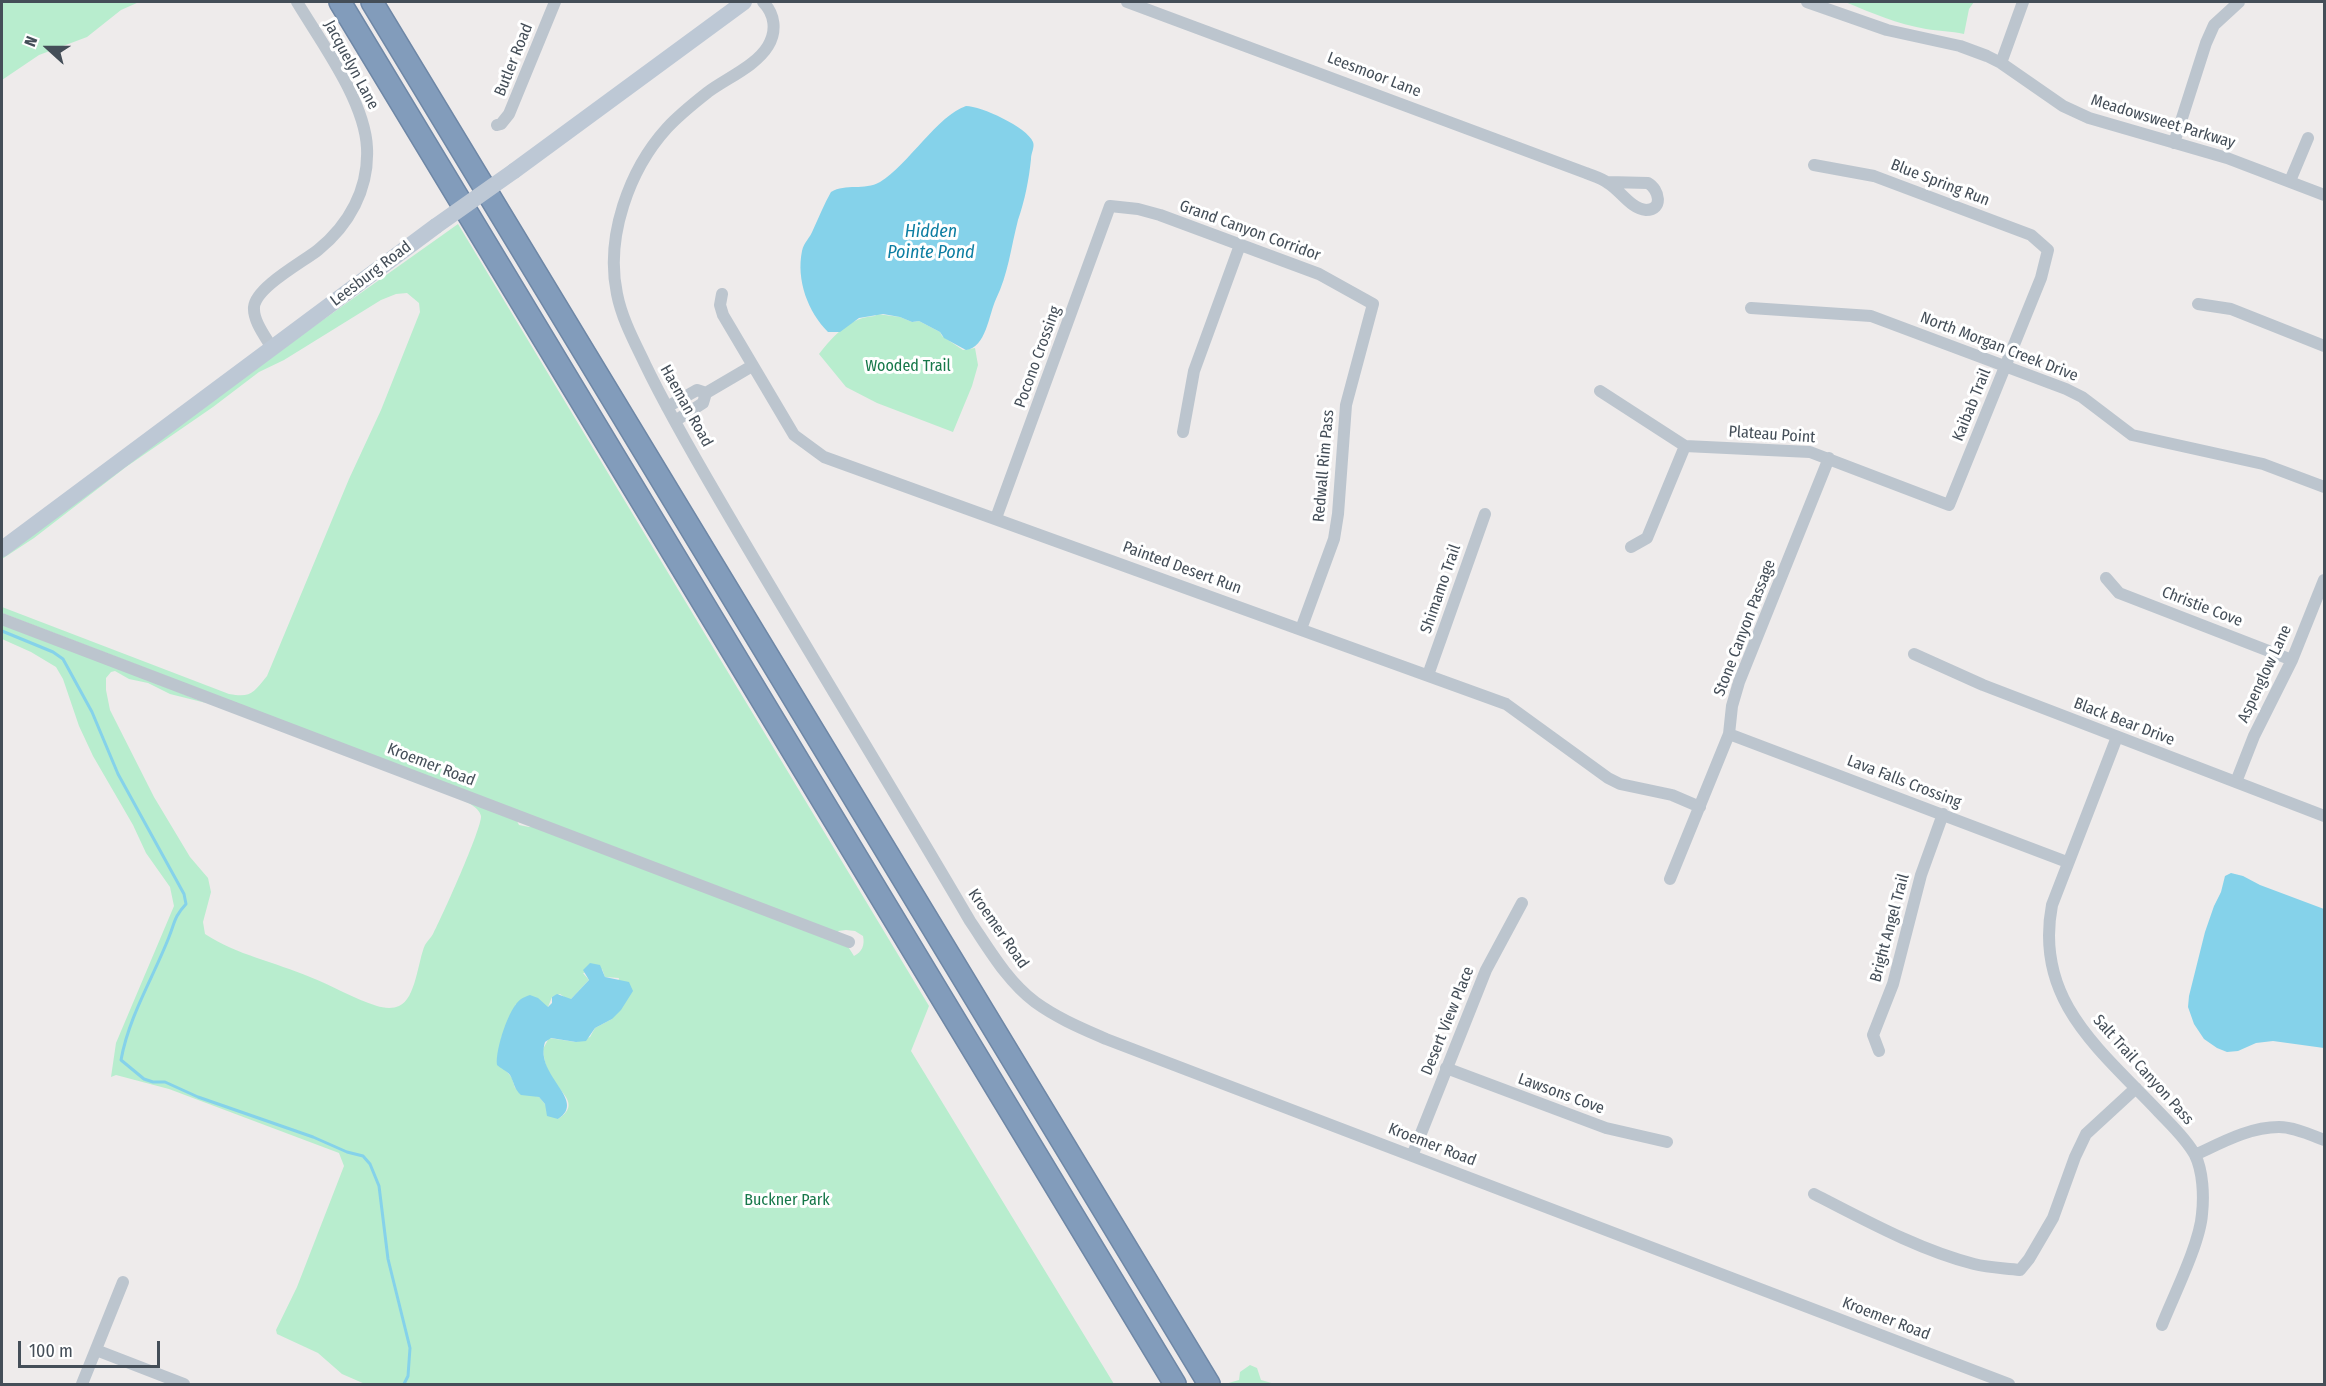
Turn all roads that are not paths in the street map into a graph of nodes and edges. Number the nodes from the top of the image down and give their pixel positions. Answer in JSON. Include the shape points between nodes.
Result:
{"nodes":[{"id":1,"x":297,"y":2,"type":"edge"},
{"id":2,"x":340,"y":2,"type":"edge"},
{"id":3,"x":372,"y":2,"type":"edge"},
{"id":4,"x":555,"y":2,"type":"edge"},
{"id":5,"x":744,"y":2,"type":"edge"},
{"id":6,"x":763,"y":2,"type":"edge"},
{"id":7,"x":1127,"y":2,"type":"edge"},
{"id":8,"x":1807,"y":2,"type":"edge"},
{"id":9,"x":2023,"y":2,"type":"edge"},
{"id":10,"x":2239,"y":2,"type":"edge"},
{"id":11,"x":2001,"y":63,"type":"junction"},
{"id":12,"x":497,"y":125,"type":"dead end"},
{"id":13,"x":2308,"y":138,"type":"dead end"},
{"id":14,"x":2174,"y":144,"type":"junction"},
{"id":15,"x":1814,"y":165,"type":"dead end"},
{"id":16,"x":2290,"y":181,"type":"junction"},
{"id":17,"x":1608,"y":182,"type":"dead end"},
{"id":18,"x":2325,"y":195,"type":"edge"},
{"id":19,"x":1110,"y":206,"type":"joint"},
{"id":20,"x":1239,"y":245,"type":"junction"},
{"id":21,"x":2048,"y":250,"type":"joint"},
{"id":22,"x":722,"y":294,"type":"dead end"},
{"id":23,"x":1373,"y":304,"type":"joint"},
{"id":24,"x":2198,"y":304,"type":"dead end"},
{"id":25,"x":1751,"y":308,"type":"dead end"},
{"id":26,"x":2325,"y":346,"type":"edge"},
{"id":27,"x":272,"y":348,"type":"junction"},
{"id":28,"x":752,"y":366,"type":"junction"},
{"id":29,"x":2006,"y":366,"type":"junction"},
{"id":30,"x":1600,"y":391,"type":"dead end"},
{"id":31,"x":706,"y":393,"type":"junction"},
{"id":32,"x":667,"y":407,"type":"junction"},
{"id":33,"x":675,"y":421,"type":"junction"},
{"id":34,"x":1183,"y":432,"type":"dead end"},
{"id":35,"x":1685,"y":446,"type":"junction"},
{"id":36,"x":1829,"y":458,"type":"junction"},
{"id":37,"x":2325,"y":487,"type":"edge"},
{"id":38,"x":1949,"y":505,"type":"joint"},
{"id":39,"x":1485,"y":514,"type":"dead end"},
{"id":40,"x":996,"y":519,"type":"junction"},
{"id":41,"x":1631,"y":548,"type":"dead end"},
{"id":42,"x":2,"y":549,"type":"edge"},
{"id":43,"x":2106,"y":578,"type":"dead end"},
{"id":44,"x":2325,"y":580,"type":"edge"},
{"id":45,"x":2,"y":619,"type":"edge"},
{"id":46,"x":1301,"y":629,"type":"junction"},
{"id":47,"x":1914,"y":654,"type":"dead end"},
{"id":48,"x":2292,"y":660,"type":"junction"},
{"id":49,"x":1428,"y":675,"type":"junction"},
{"id":50,"x":1729,"y":734,"type":"junction"},
{"id":51,"x":2117,"y":737,"type":"junction"},
{"id":52,"x":2236,"y":782,"type":"junction"},
{"id":53,"x":1700,"y":807,"type":"junction"},
{"id":54,"x":1943,"y":814,"type":"junction"},
{"id":55,"x":2325,"y":816,"type":"edge"},
{"id":56,"x":920,"y":836,"type":"joint"},
{"id":57,"x":2067,"y":862,"type":"junction"},
{"id":58,"x":1670,"y":879,"type":"dead end"},
{"id":59,"x":1522,"y":903,"type":"dead end"},
{"id":60,"x":849,"y":942,"type":"dead end"},
{"id":61,"x":1879,"y":1051,"type":"dead end"},
{"id":62,"x":1446,"y":1068,"type":"junction"},
{"id":63,"x":2136,"y":1088,"type":"junction"},
{"id":64,"x":2325,"y":1140,"type":"edge"},
{"id":65,"x":1667,"y":1142,"type":"dead end"},
{"id":66,"x":2195,"y":1155,"type":"junction"},
{"id":67,"x":1412,"y":1156,"type":"junction"},
{"id":68,"x":1814,"y":1194,"type":"dead end"},
{"id":69,"x":123,"y":1282,"type":"dead end"},
{"id":70,"x":2162,"y":1325,"type":"dead end"},
{"id":71,"x":96,"y":1350,"type":"junction"},
{"id":72,"x":82,"y":1384,"type":"edge"},
{"id":73,"x":184,"y":1384,"type":"edge"},
{"id":74,"x":1175,"y":1384,"type":"edge"},
{"id":75,"x":1209,"y":1384,"type":"edge"},
{"id":76,"x":2009,"y":1384,"type":"edge"}],
"edges":[{"from":1,"to":27,"type":"street","name":"Jacquelyn Lane","via":[[360,112],[368,146],[367,162],[363,186],[345,223],[316,251],[267,287],[255,302],[255,315]]},
{"from":2,"to":74,"type":"highway"},
{"from":3,"to":75,"type":"highway"},
{"from":4,"to":12,"type":"street","name":"Butler Road","via":[[509,114]]},
{"from":5,"to":27,"type":"main road","name":"Leesburg Road","bridge":true},
{"from":6,"to":32,"type":"street","name":"Haeman Road","via":[[774,21],[767,48],[668,127],[638,171],[620,220],[615,254],[616,291],[625,322]]},
{"from":7,"to":17,"type":"street","name":"Leesmoor Lane"},
{"from":8,"to":11,"type":"street","name":"Meadowsweet Parkway","via":[[1887,30],[1960,46]]},
{"from":9,"to":11,"type":"street"},
{"from":10,"to":14,"type":"street","via":[[2214,25]]},
{"from":11,"to":14,"type":"street","name":"Meadowsweet Parkway","via":[[2038,91],[2089,118]]},
{"from":13,"to":16,"type":"street"},
{"from":14,"to":16,"type":"street","name":"Meadowsweet Parkway"},
{"from":15,"to":21,"type":"street","name":"Blue Spring Run","via":[[1874,176],[2031,235]]},
{"from":16,"to":18,"type":"street","name":"Meadowsweet Parkway"},
{"from":19,"to":20,"type":"street","name":"Grand Canyon Corridor","via":[[1148,211]]},
{"from":19,"to":40,"type":"street","name":"Pocono Crossing"},
{"from":20,"to":23,"type":"street","name":"Grand Canyon Corridor","via":[[1319,274]]},
{"from":20,"to":34,"type":"street","via":[[1194,371]]},
{"from":21,"to":29,"type":"street","name":"Kaibab Trail"},
{"from":22,"to":28,"type":"street","name":"Painted Desert Run","via":[[723,315]]},
{"from":23,"to":46,"type":"street","name":"Redwall Rim Pass","via":[[1346,405],[1336,532]]},
{"from":24,"to":26,"type":"street","via":[[2231,309]]},
{"from":25,"to":29,"type":"street","name":"North Morgan Creek Drive","via":[[1871,316]]},
{"from":27,"to":42,"type":"main road","name":"Leesburg Road"},
{"from":28,"to":31,"type":"street"},
{"from":28,"to":40,"type":"street","name":"Painted Desert Run","via":[[794,435],[816,452]]},
{"from":29,"to":37,"type":"street","name":"North Morgan Creek Drive","via":[[2082,397],[2132,435],[2263,464]]},
{"from":29,"to":38,"type":"street","name":"Kaibab Trail"},
{"from":30,"to":35,"type":"street"},
{"from":31,"to":32,"type":"street","via":[[697,390]]},
{"from":31,"to":33,"type":"street","via":[[704,403]]},
{"from":32,"to":33,"type":"street","name":"Haeman Road"},
{"from":33,"to":56,"type":"street","name":"Haeman Road"},
{"from":35,"to":36,"type":"street","name":"Plateau Point","via":[[1810,452]]},
{"from":35,"to":41,"type":"street","via":[[1647,538]]},
{"from":36,"to":38,"type":"street","name":"Plateau Point"},
{"from":36,"to":50,"type":"street","name":"Stone Canyon Passage","via":[[1739,682]]},
{"from":39,"to":49,"type":"street","name":"Shimamo Trail"},
{"from":40,"to":46,"type":"street","name":"Painted Desert Run"},
{"from":43,"to":48,"type":"street","name":"Christie Cove","via":[[2119,593]]},
{"from":44,"to":48,"type":"street","name":"Aspenglow Lane"},
{"from":45,"to":60,"type":"street","name":"Kroemer Road"},
{"from":46,"to":49,"type":"street","name":"Painted Desert Run"},
{"from":47,"to":51,"type":"street","name":"Black Bear Drive"},
{"from":48,"to":52,"type":"street","name":"Aspenglow Lane"},
{"from":49,"to":53,"type":"street","name":"Painted Desert Run","via":[[1506,704],[1614,781],[1672,795]]},
{"from":50,"to":53,"type":"street","name":"Stone Canyon Passage"},
{"from":50,"to":54,"type":"street","name":"Lava Falls Crossing"},
{"from":51,"to":52,"type":"street","name":"Black Bear Drive"},
{"from":51,"to":57,"type":"street","name":"Salt Trail Canyon Pass"},
{"from":52,"to":55,"type":"street","name":"Black Bear Drive"},
{"from":53,"to":58,"type":"street","name":"Stone Canyon Passage"},
{"from":54,"to":57,"type":"street","name":"Lava Falls Crossing"},
{"from":54,"to":61,"type":"street","name":"Bright Angel Trail","via":[[1874,1035]]},
{"from":56,"to":67,"type":"street","name":"Kroemer Road","via":[[998,963],[1029,997],[1057,1017]]},
{"from":57,"to":63,"type":"street","name":"Salt Trail Canyon Pass","via":[[2048,924],[2052,968],[2059,992],[2087,1035]]},
{"from":59,"to":62,"type":"street","name":"Desert View Place","via":[[1486,970]]},
{"from":62,"to":65,"type":"street","name":"Lawsons Cove","via":[[1606,1128]]},
{"from":62,"to":67,"type":"street","name":"Desert View Place"},
{"from":63,"to":66,"type":"street","name":"Salt Trail Canyon Pass"},
{"from":63,"to":68,"type":"street","via":[[2086,1134],[2053,1218],[2020,1270],[1975,1264],[1946,1254],[1869,1224]]},
{"from":64,"to":66,"type":"street","via":[[2281,1126],[2240,1134]]},
{"from":66,"to":70,"type":"street","name":"Salt Trail Canyon Pass","via":[[2202,1215]]},
{"from":67,"to":76,"type":"street","name":"Kroemer Road"},
{"from":69,"to":71,"type":"street"},
{"from":71,"to":72,"type":"street"},
{"from":71,"to":73,"type":"street"}]}
